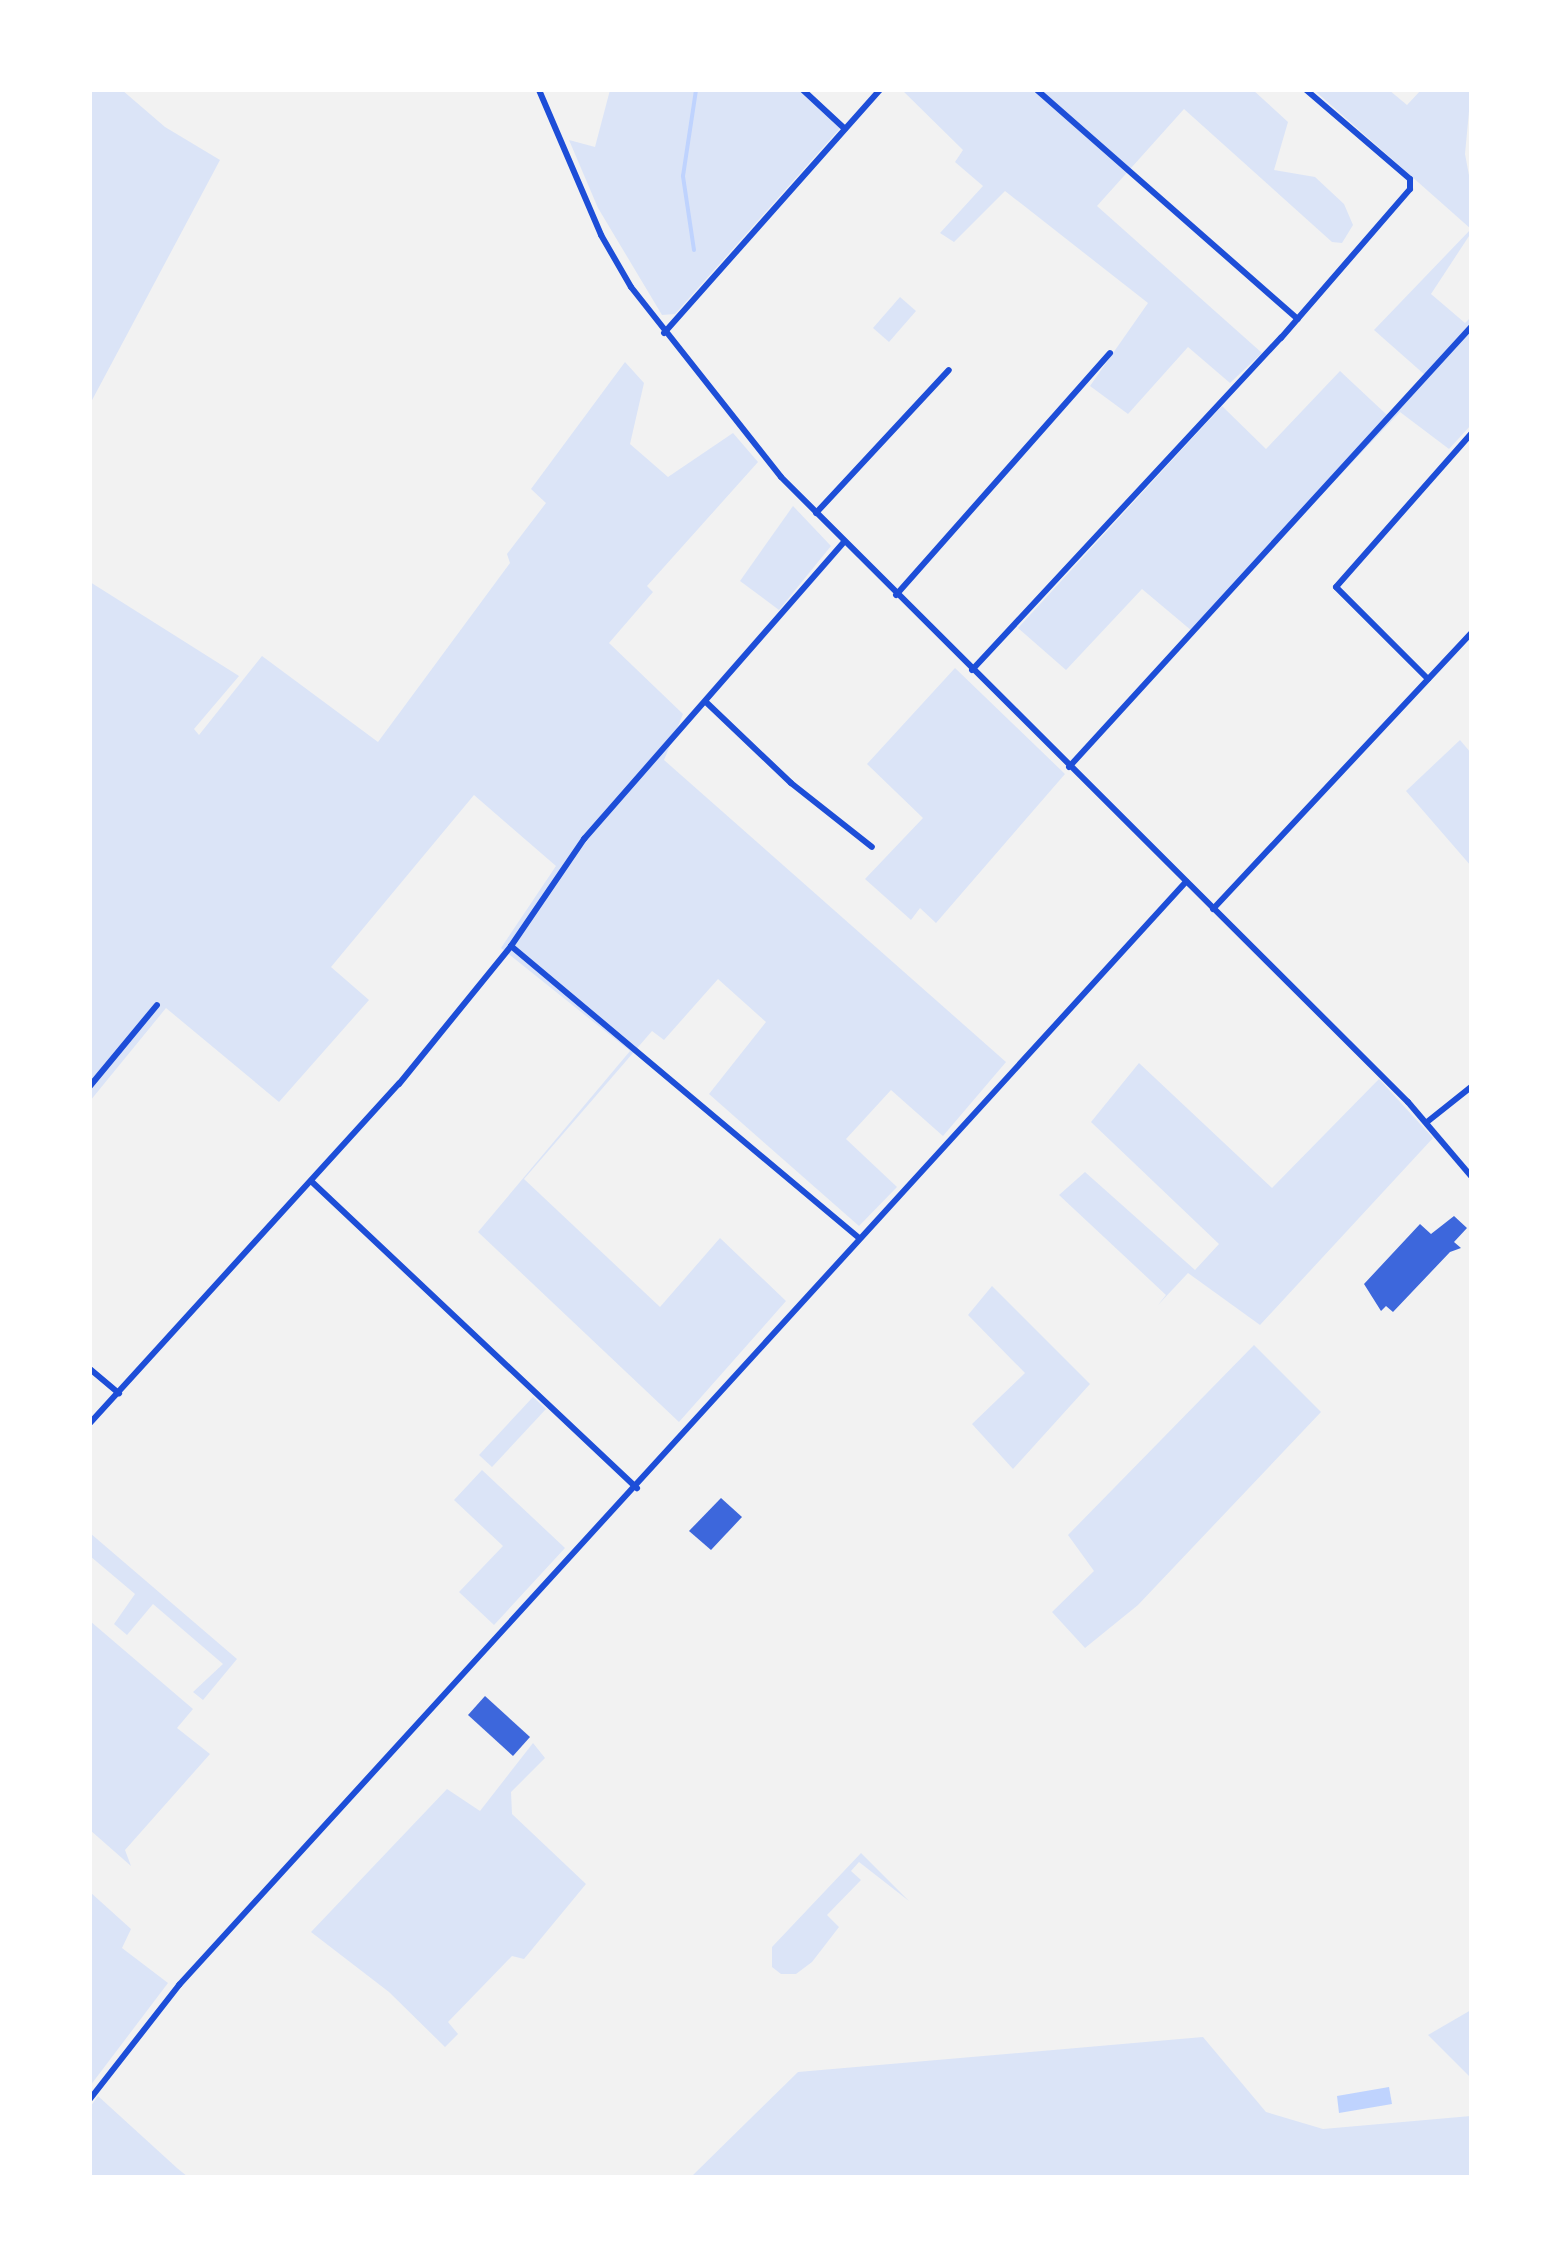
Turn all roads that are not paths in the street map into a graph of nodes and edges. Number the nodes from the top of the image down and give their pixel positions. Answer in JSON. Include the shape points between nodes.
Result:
{"nodes":[{"id":1,"x":539,"y":90,"type":"edge"},
{"id":2,"x":803,"y":90,"type":"edge"},
{"id":3,"x":880,"y":90,"type":"edge"},
{"id":4,"x":1038,"y":90,"type":"edge"},
{"id":5,"x":1306,"y":90,"type":"edge"},
{"id":6,"x":846,"y":129,"type":"junction"},
{"id":7,"x":1298,"y":320,"type":"junction"},
{"id":8,"x":1471,"y":327,"type":"edge"},
{"id":9,"x":664,"y":332,"type":"junction"},
{"id":10,"x":1110,"y":353,"type":"dead end"},
{"id":11,"x":950,"y":370,"type":"dead end"},
{"id":12,"x":1471,"y":434,"type":"edge"},
{"id":13,"x":816,"y":513,"type":"junction"},
{"id":14,"x":844,"y":542,"type":"junction"},
{"id":15,"x":896,"y":595,"type":"junction"},
{"id":16,"x":1471,"y":633,"type":"edge"},
{"id":17,"x":972,"y":670,"type":"junction"},
{"id":18,"x":1428,"y":679,"type":"junction"},
{"id":19,"x":706,"y":703,"type":"junction"},
{"id":20,"x":1070,"y":767,"type":"junction"},
{"id":21,"x":872,"y":848,"type":"dead end"},
{"id":22,"x":1186,"y":882,"type":"junction"},
{"id":23,"x":1213,"y":909,"type":"junction"},
{"id":24,"x":512,"y":946,"type":"junction"},
{"id":25,"x":157,"y":1005,"type":"dead end"},
{"id":26,"x":90,"y":1086,"type":"edge"},
{"id":27,"x":1471,"y":1087,"type":"edge"},
{"id":28,"x":1427,"y":1122,"type":"junction"},
{"id":29,"x":1471,"y":1176,"type":"edge"},
{"id":30,"x":311,"y":1181,"type":"junction"},
{"id":31,"x":859,"y":1238,"type":"junction"},
{"id":32,"x":90,"y":1369,"type":"edge"},
{"id":33,"x":118,"y":1393,"type":"junction"},
{"id":34,"x":90,"y":1423,"type":"edge"},
{"id":35,"x":637,"y":1488,"type":"junction"},
{"id":36,"x":90,"y":2099,"type":"edge"}],
"edges":[{"from":1,"to":9,"type":"street","via":[[601,236]]},
{"from":2,"to":6,"type":"street"},
{"from":3,"to":6,"type":"street"},
{"from":4,"to":7,"type":"street"},
{"from":5,"to":7,"type":"street","via":[[1410,179],[1410,188]]},
{"from":6,"to":9,"type":"street"},
{"from":7,"to":17,"type":"street"},
{"from":8,"to":20,"type":"street"},
{"from":9,"to":13,"type":"street"},
{"from":10,"to":15,"type":"street"},
{"from":11,"to":13,"type":"street"},
{"from":12,"to":18,"type":"street","via":[[1336,587]]},
{"from":13,"to":14,"type":"street"},
{"from":14,"to":15,"type":"street"},
{"from":14,"to":19,"type":"street"},
{"from":15,"to":17,"type":"street"},
{"from":16,"to":18,"type":"street"},
{"from":17,"to":20,"type":"street"},
{"from":18,"to":23,"type":"street"},
{"from":19,"to":21,"type":"street"},
{"from":19,"to":24,"type":"street","via":[[584,839]]},
{"from":20,"to":22,"type":"street"},
{"from":22,"to":23,"type":"street"},
{"from":22,"to":31,"type":"street"},
{"from":23,"to":28,"type":"street"},
{"from":24,"to":30,"type":"street"},
{"from":24,"to":31,"type":"street"},
{"from":25,"to":26,"type":"street"},
{"from":27,"to":28,"type":"street"},
{"from":28,"to":29,"type":"street"},
{"from":30,"to":33,"type":"street"},
{"from":30,"to":35,"type":"street"},
{"from":31,"to":35,"type":"street"},
{"from":32,"to":33,"type":"street"},
{"from":33,"to":34,"type":"street"},
{"from":35,"to":36,"type":"street","via":[[179,1985]]}]}
